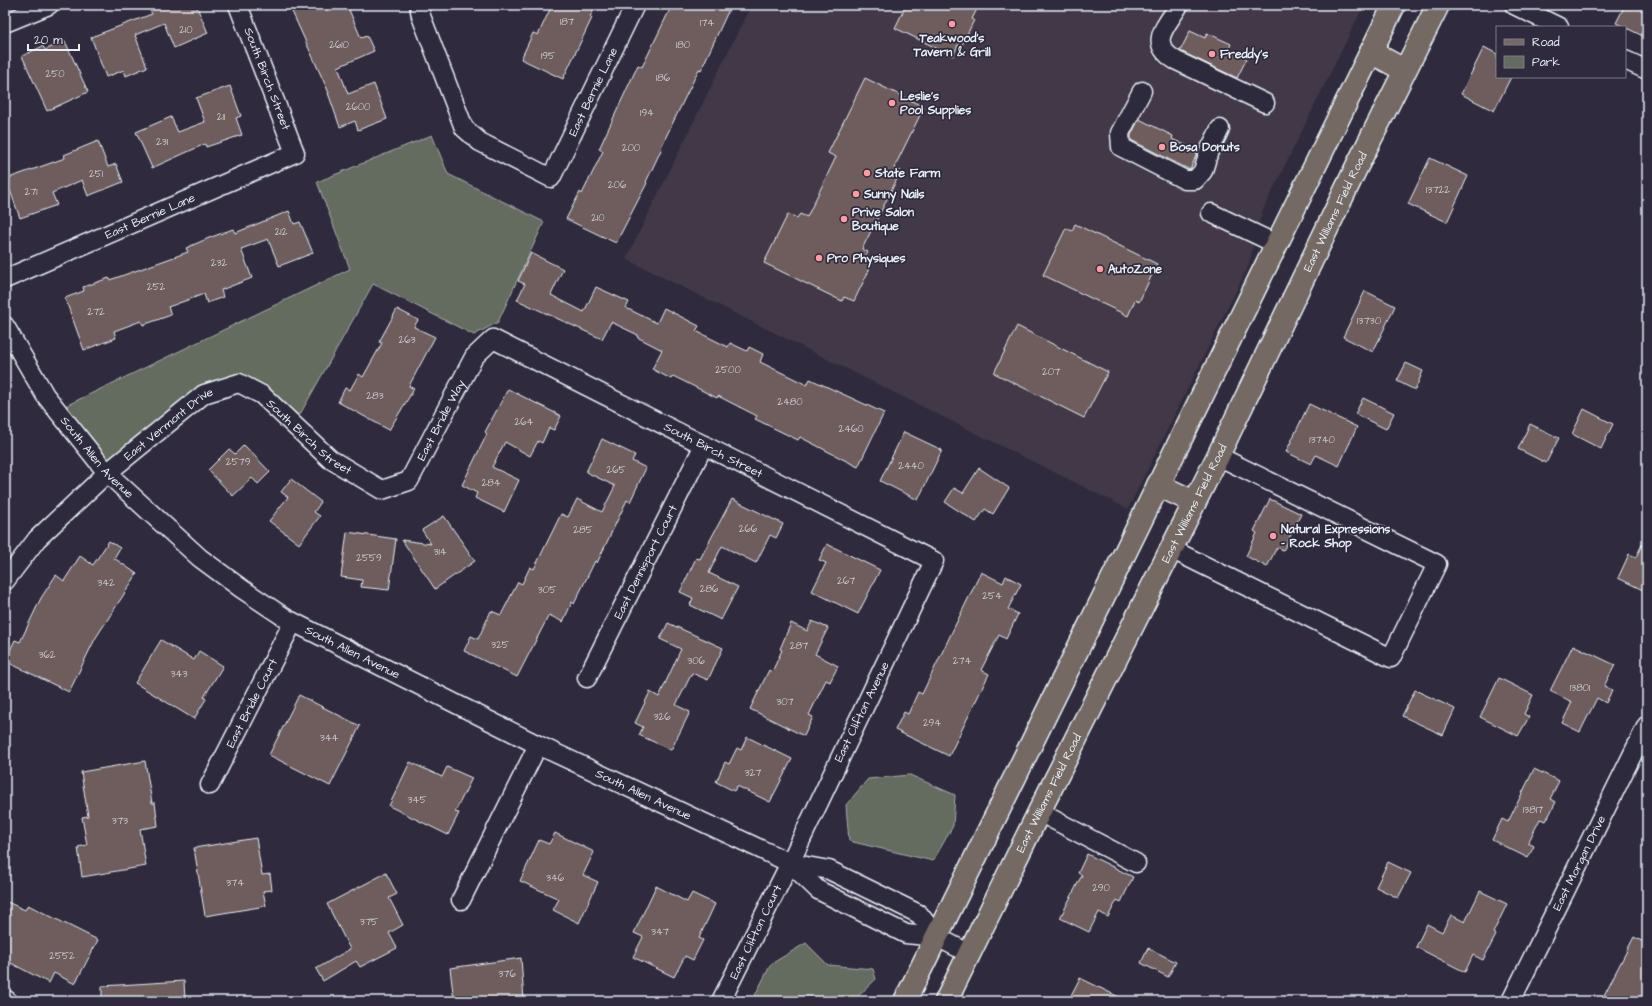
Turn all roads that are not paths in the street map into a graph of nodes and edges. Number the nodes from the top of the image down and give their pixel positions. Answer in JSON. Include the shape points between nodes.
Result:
{"nodes":[{"id":1,"x":49,"y":5,"type":"edge"},
{"id":2,"x":238,"y":5,"type":"edge"},
{"id":3,"x":419,"y":5,"type":"edge"},
{"id":4,"x":635,"y":5,"type":"edge"},
{"id":5,"x":1179,"y":5,"type":"edge"},
{"id":6,"x":1394,"y":5,"type":"edge"},
{"id":7,"x":1438,"y":5,"type":"edge"},
{"id":8,"x":1514,"y":5,"type":"edge"},
{"id":9,"x":5,"y":23,"type":"edge"},
{"id":10,"x":1557,"y":26,"type":"edge"},
{"id":11,"x":1371,"y":52,"type":"junction"},
{"id":12,"x":1626,"y":60,"type":"edge"},
{"id":13,"x":1404,"y":70,"type":"junction"},
{"id":14,"x":1647,"y":70,"type":"edge"},
{"id":15,"x":1142,"y":91,"type":"dead end"},
{"id":16,"x":1265,"y":103,"type":"dead end"},
{"id":17,"x":1220,"y":129,"type":"dead end"},
{"id":18,"x":296,"y":153,"type":"joint"},
{"id":19,"x":1211,"y":213,"type":"dead end"},
{"id":20,"x":1276,"y":244,"type":"junction"},
{"id":21,"x":5,"y":279,"type":"edge"},
{"id":22,"x":5,"y":326,"type":"edge"},
{"id":23,"x":492,"y":339,"type":"joint"},
{"id":24,"x":239,"y":383,"type":"joint"},
{"id":25,"x":704,"y":445,"type":"junction"},
{"id":26,"x":1218,"y":456,"type":"junction"},
{"id":27,"x":107,"y":472,"type":"junction"},
{"id":28,"x":1158,"y":485,"type":"junction"},
{"id":29,"x":382,"y":490,"type":"joint"},
{"id":30,"x":1194,"y":502,"type":"junction"},
{"id":31,"x":1171,"y":549,"type":"junction"},
{"id":32,"x":934,"y":561,"type":"joint"},
{"id":33,"x":5,"y":581,"type":"edge"},
{"id":34,"x":293,"y":622,"type":"junction"},
{"id":35,"x":587,"y":678,"type":"dead end"},
{"id":36,"x":1647,"y":725,"type":"edge"},
{"id":37,"x":538,"y":745,"type":"junction"},
{"id":38,"x":210,"y":785,"type":"dead end"},
{"id":39,"x":1039,"y":812,"type":"junction"},
{"id":40,"x":790,"y":863,"type":"junction"},
{"id":41,"x":1136,"y":863,"type":"dead end"},
{"id":42,"x":461,"y":900,"type":"dead end"},
{"id":43,"x":937,"y":936,"type":"junction"},
{"id":44,"x":970,"y":954,"type":"junction"},
{"id":45,"x":5,"y":999,"type":"edge"},
{"id":46,"x":8,"y":1001,"type":"edge"},
{"id":47,"x":721,"y":1001,"type":"edge"},
{"id":48,"x":905,"y":1001,"type":"edge"},
{"id":49,"x":946,"y":1001,"type":"edge"},
{"id":50,"x":1511,"y":1001,"type":"edge"}],
"edges":[{"from":1,"to":9,"type":"street"},
{"from":2,"to":18,"type":"street","name":"South Birch Street"},
{"from":3,"to":4,"type":"street","name":"East Bernie Lane","via":[[464,128],[480,142],[551,178]]},
{"from":5,"to":16,"type":"street","via":[[1164,27],[1160,43],[1164,50],[1175,60]]},
{"from":6,"to":11,"type":"main road"},
{"from":7,"to":13,"type":"main road","name":"East Williams Field Road"},
{"from":8,"to":10,"type":"street"},
{"from":11,"to":13,"type":"main road"},
{"from":11,"to":20,"type":"main road"},
{"from":12,"to":14,"type":"street"},
{"from":13,"to":26,"type":"main road","name":"East Williams Field Road"},
{"from":15,"to":17,"type":"street","via":[[1120,133],[1121,147],[1185,180],[1195,180],[1203,171],[1209,150]]},
{"from":18,"to":21,"type":"street","name":"East Bernie Lane"},
{"from":19,"to":20,"type":"street"},
{"from":20,"to":28,"type":"main road"},
{"from":22,"to":27,"type":"street","name":"South Allen Avenue","via":[[45,395]]},
{"from":23,"to":25,"type":"street","name":"South Birch Street"},
{"from":23,"to":29,"type":"street","name":"East Bridle Way","via":[[474,357],[409,481]]},
{"from":24,"to":27,"type":"street","name":"East Vermont Drive","via":[[204,394]]},
{"from":24,"to":29,"type":"street","name":"South Birch Street","via":[[262,395],[330,459]]},
{"from":25,"to":32,"type":"street","name":"South Birch Street"},
{"from":25,"to":35,"type":"street","name":"East Dennisport Court"},
{"from":26,"to":30,"type":"main road","name":"East Williams Field Road"},
{"from":26,"to":31,"type":"street","via":[[1437,564],[1391,658]]},
{"from":27,"to":33,"type":"street","name":"East Vermont Drive","via":[[37,539]]},
{"from":27,"to":34,"type":"street","name":"South Allen Avenue","via":[[200,558]]},
{"from":28,"to":30,"type":"main road"},
{"from":28,"to":43,"type":"main road"},
{"from":30,"to":31,"type":"main road","name":"East Williams Field Road"},
{"from":31,"to":39,"type":"main road","name":"East Williams Field Road"},
{"from":32,"to":40,"type":"street","name":"East Clifton Avenue"},
{"from":34,"to":37,"type":"street","name":"South Allen Avenue"},
{"from":34,"to":38,"type":"street","name":"East Bridle Court"},
{"from":36,"to":50,"type":"street","name":"East Morgan Drive"},
{"from":37,"to":40,"type":"street","name":"South Allen Avenue"},
{"from":37,"to":42,"type":"street"},
{"from":39,"to":41,"type":"street"},
{"from":39,"to":44,"type":"main road","name":"East Williams Field Road"},
{"from":40,"to":43,"type":"street","name":"South Allen Avenue","via":[[829,870],[919,914]]},
{"from":40,"to":43,"type":"street","name":"South Allen Avenue","via":[[818,890],[906,934]]},
{"from":40,"to":47,"type":"street","name":"East Clifton Court"},
{"from":43,"to":44,"type":"street","name":"South Allen Avenue"},
{"from":43,"to":48,"type":"main road"},
{"from":44,"to":49,"type":"main road","name":"East Williams Field Road"},
{"from":45,"to":46,"type":"street"}]}
